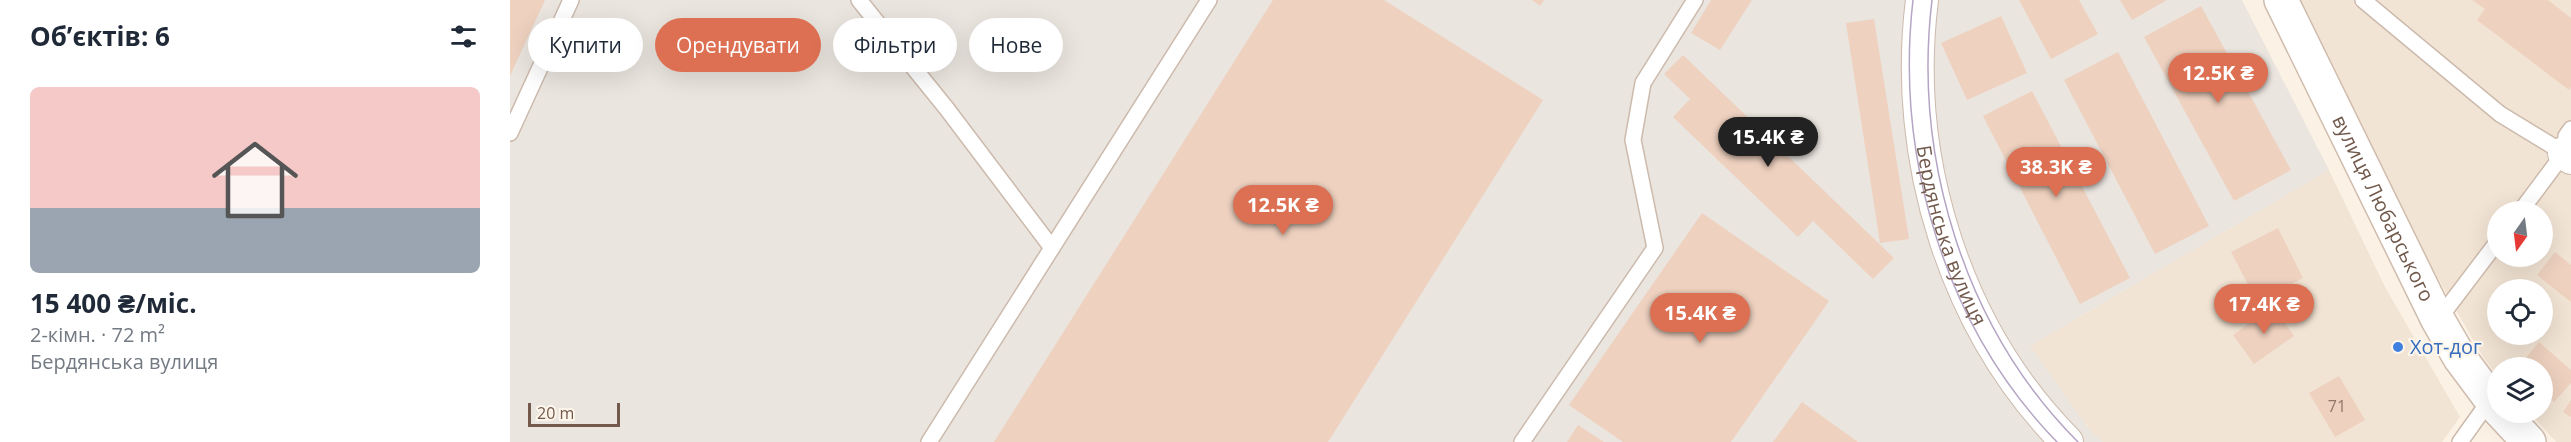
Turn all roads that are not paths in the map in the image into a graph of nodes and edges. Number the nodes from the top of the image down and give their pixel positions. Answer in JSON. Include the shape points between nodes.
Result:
{"nodes":[{"id":1,"x":572,"y":0,"type":"edge"},
{"id":2,"x":859,"y":0,"type":"edge"},
{"id":3,"x":1209,"y":0,"type":"edge"},
{"id":4,"x":1695,"y":0,"type":"edge"},
{"id":5,"x":1923,"y":0,"type":"edge"},
{"id":6,"x":2281,"y":0,"type":"edge"},
{"id":7,"x":2363,"y":0,"type":"edge"},
{"id":8,"x":510,"y":133,"type":"edge"},
{"id":9,"x":2569,"y":147,"type":"edge"},
{"id":10,"x":2528,"y":201,"type":"edge"},
{"id":11,"x":1052,"y":248,"type":"junction"},
{"id":12,"x":2487,"y":256,"type":"edge"},
{"id":13,"x":2438,"y":321,"type":"junction"},
{"id":14,"x":2487,"y":395,"type":"edge"},
{"id":15,"x":2487,"y":416,"type":"edge"},
{"id":16,"x":2511,"y":423,"type":"edge"},
{"id":17,"x":929,"y":442,"type":"edge"},
{"id":18,"x":1522,"y":442,"type":"edge"},
{"id":19,"x":2067,"y":442,"type":"edge"},
{"id":20,"x":2460,"y":442,"type":"edge"},
{"id":21,"x":2529,"y":442,"type":"edge"}],
"edges":[{"from":1,"to":8,"type":"lane"},
{"from":2,"to":11,"type":"lane"},
{"from":3,"to":11,"type":"lane"},
{"from":4,"to":18,"type":"lane","via":[[1643,83],[1633,140],[1655,248]]},
{"from":5,"to":19,"type":"street","name":"Бердянська вулиця","via":[[1917,66],[1919,98],[1928,169],[1944,234],[1985,332],[2024,392]]},
{"from":6,"to":13,"type":"main road","name":"вулиця Любарського"},
{"from":7,"to":9,"type":"lane","via":[[2500,114]]},
{"from":9,"to":10,"type":"lane"},
{"from":11,"to":17,"type":"lane"},
{"from":12,"to":13,"type":"lane"},
{"from":13,"to":14,"type":"main road","name":"вулиця Любарського"},
{"from":15,"to":20,"type":"lane"},
{"from":16,"to":21,"type":"main road","name":"вулиця Любарського"}]}
